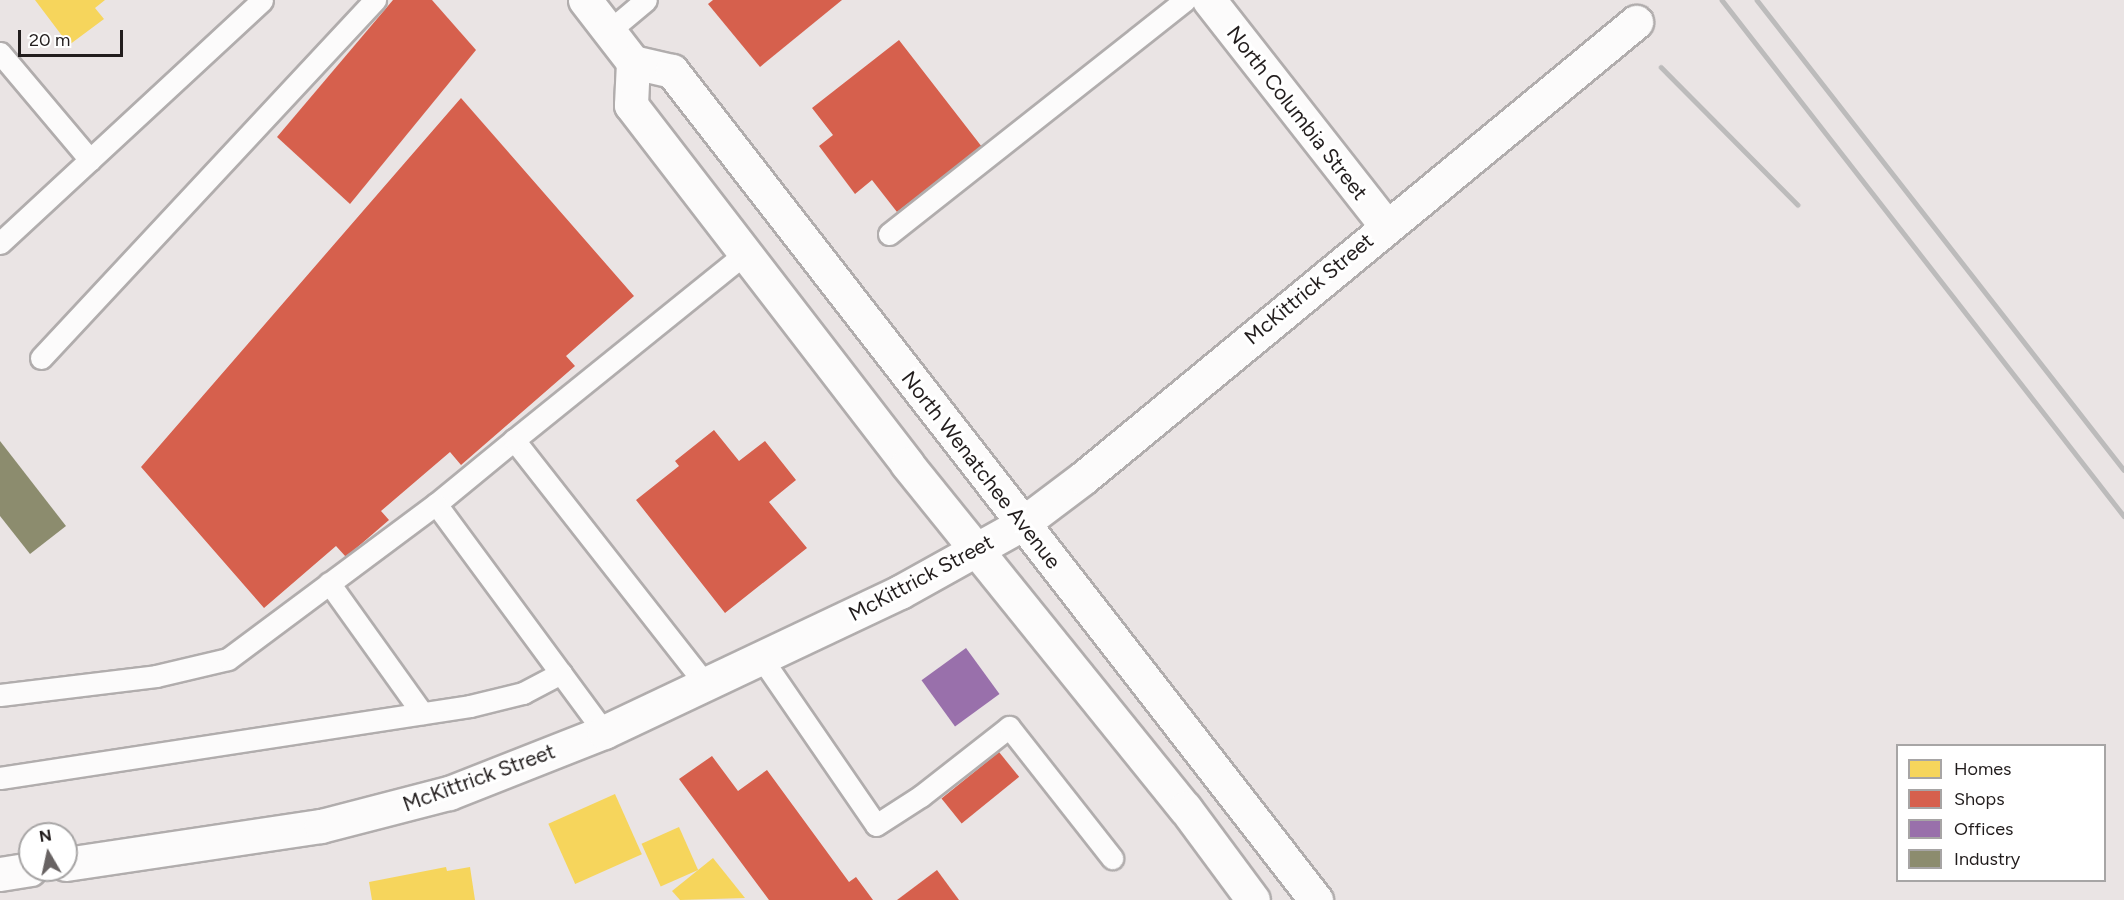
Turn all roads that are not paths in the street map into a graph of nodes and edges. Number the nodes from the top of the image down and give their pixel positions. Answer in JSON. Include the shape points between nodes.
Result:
{"nodes":[{"id":1,"x":262,"y":0,"type":"edge"},
{"id":2,"x":375,"y":0,"type":"edge"},
{"id":3,"x":585,"y":0,"type":"edge"},
{"id":4,"x":646,"y":0,"type":"edge"},
{"id":5,"x":1185,"y":0,"type":"edge"},
{"id":6,"x":1209,"y":0,"type":"edge"},
{"id":7,"x":1636,"y":22,"type":"dead end"},
{"id":8,"x":609,"y":31,"type":"junction"},
{"id":9,"x":0,"y":53,"type":"edge"},
{"id":10,"x":633,"y":62,"type":"junction"},
{"id":11,"x":90,"y":160,"type":"junction"},
{"id":12,"x":1386,"y":226,"type":"junction"},
{"id":13,"x":889,"y":234,"type":"dead end"},
{"id":14,"x":0,"y":243,"type":"edge"},
{"id":15,"x":747,"y":252,"type":"junction"},
{"id":16,"x":41,"y":358,"type":"dead end"},
{"id":17,"x":514,"y":440,"type":"junction"},
{"id":18,"x":436,"y":504,"type":"junction"},
{"id":19,"x":1022,"y":524,"type":"junction"},
{"id":20,"x":976,"y":550,"type":"junction"},
{"id":21,"x":328,"y":584,"type":"junction"},
{"id":22,"x":762,"y":659,"type":"junction"},
{"id":23,"x":561,"y":673,"type":"junction"},
{"id":24,"x":706,"y":686,"type":"junction"},
{"id":25,"x":0,"y":695,"type":"edge"},
{"id":26,"x":422,"y":713,"type":"junction"},
{"id":27,"x":604,"y":732,"type":"junction"},
{"id":28,"x":0,"y":778,"type":"edge"},
{"id":29,"x":1112,"y":858,"type":"dead end"},
{"id":30,"x":78,"y":862,"type":"edge"},
{"id":31,"x":18,"y":871,"type":"edge"},
{"id":32,"x":0,"y":874,"type":"edge"},
{"id":33,"x":1253,"y":900,"type":"edge"},
{"id":34,"x":1316,"y":900,"type":"edge"}],
"edges":[{"from":1,"to":11,"type":"lane"},
{"from":2,"to":16,"type":"lane"},
{"from":3,"to":8,"type":"main road"},
{"from":4,"to":8,"type":"lane"},
{"from":5,"to":13,"type":"lane"},
{"from":6,"to":12,"type":"main road","name":"North Columbia Street"},
{"from":7,"to":12,"type":"main road","name":"McKittrick Street"},
{"from":8,"to":10,"type":"main road"},
{"from":9,"to":11,"type":"lane"},
{"from":10,"to":15,"type":"main road","via":[[630,105]]},
{"from":10,"to":19,"type":"main road","name":"North Wenatchee Avenue","via":[[672,71]]},
{"from":11,"to":14,"type":"lane"},
{"from":12,"to":19,"type":"main road","name":"McKittrick Street"},
{"from":15,"to":17,"type":"lane"},
{"from":15,"to":20,"type":"main road"},
{"from":17,"to":18,"type":"lane"},
{"from":17,"to":24,"type":"lane"},
{"from":18,"to":21,"type":"lane"},
{"from":18,"to":23,"type":"lane"},
{"from":19,"to":20,"type":"main road","name":"McKittrick Street"},
{"from":19,"to":34,"type":"main road","name":"North Wenatchee Avenue"},
{"from":20,"to":22,"type":"main road","name":"McKittrick Street"},
{"from":20,"to":33,"type":"main road","via":[[1185,808]]},
{"from":21,"to":25,"type":"lane","via":[[228,659],[156,675]]},
{"from":21,"to":26,"type":"lane"},
{"from":22,"to":24,"type":"main road","name":"McKittrick Street"},
{"from":22,"to":29,"type":"lane","via":[[876,825],[921,796],[1009,727]]},
{"from":23,"to":26,"type":"lane","via":[[523,693]]},
{"from":23,"to":27,"type":"lane"},
{"from":24,"to":27,"type":"main road","name":"McKittrick Street"},
{"from":26,"to":28,"type":"lane"},
{"from":27,"to":30,"type":"main road","name":"McKittrick Street","via":[[475,784],[405,806],[321,826]]},
{"from":31,"to":32,"type":"main road"}]}
